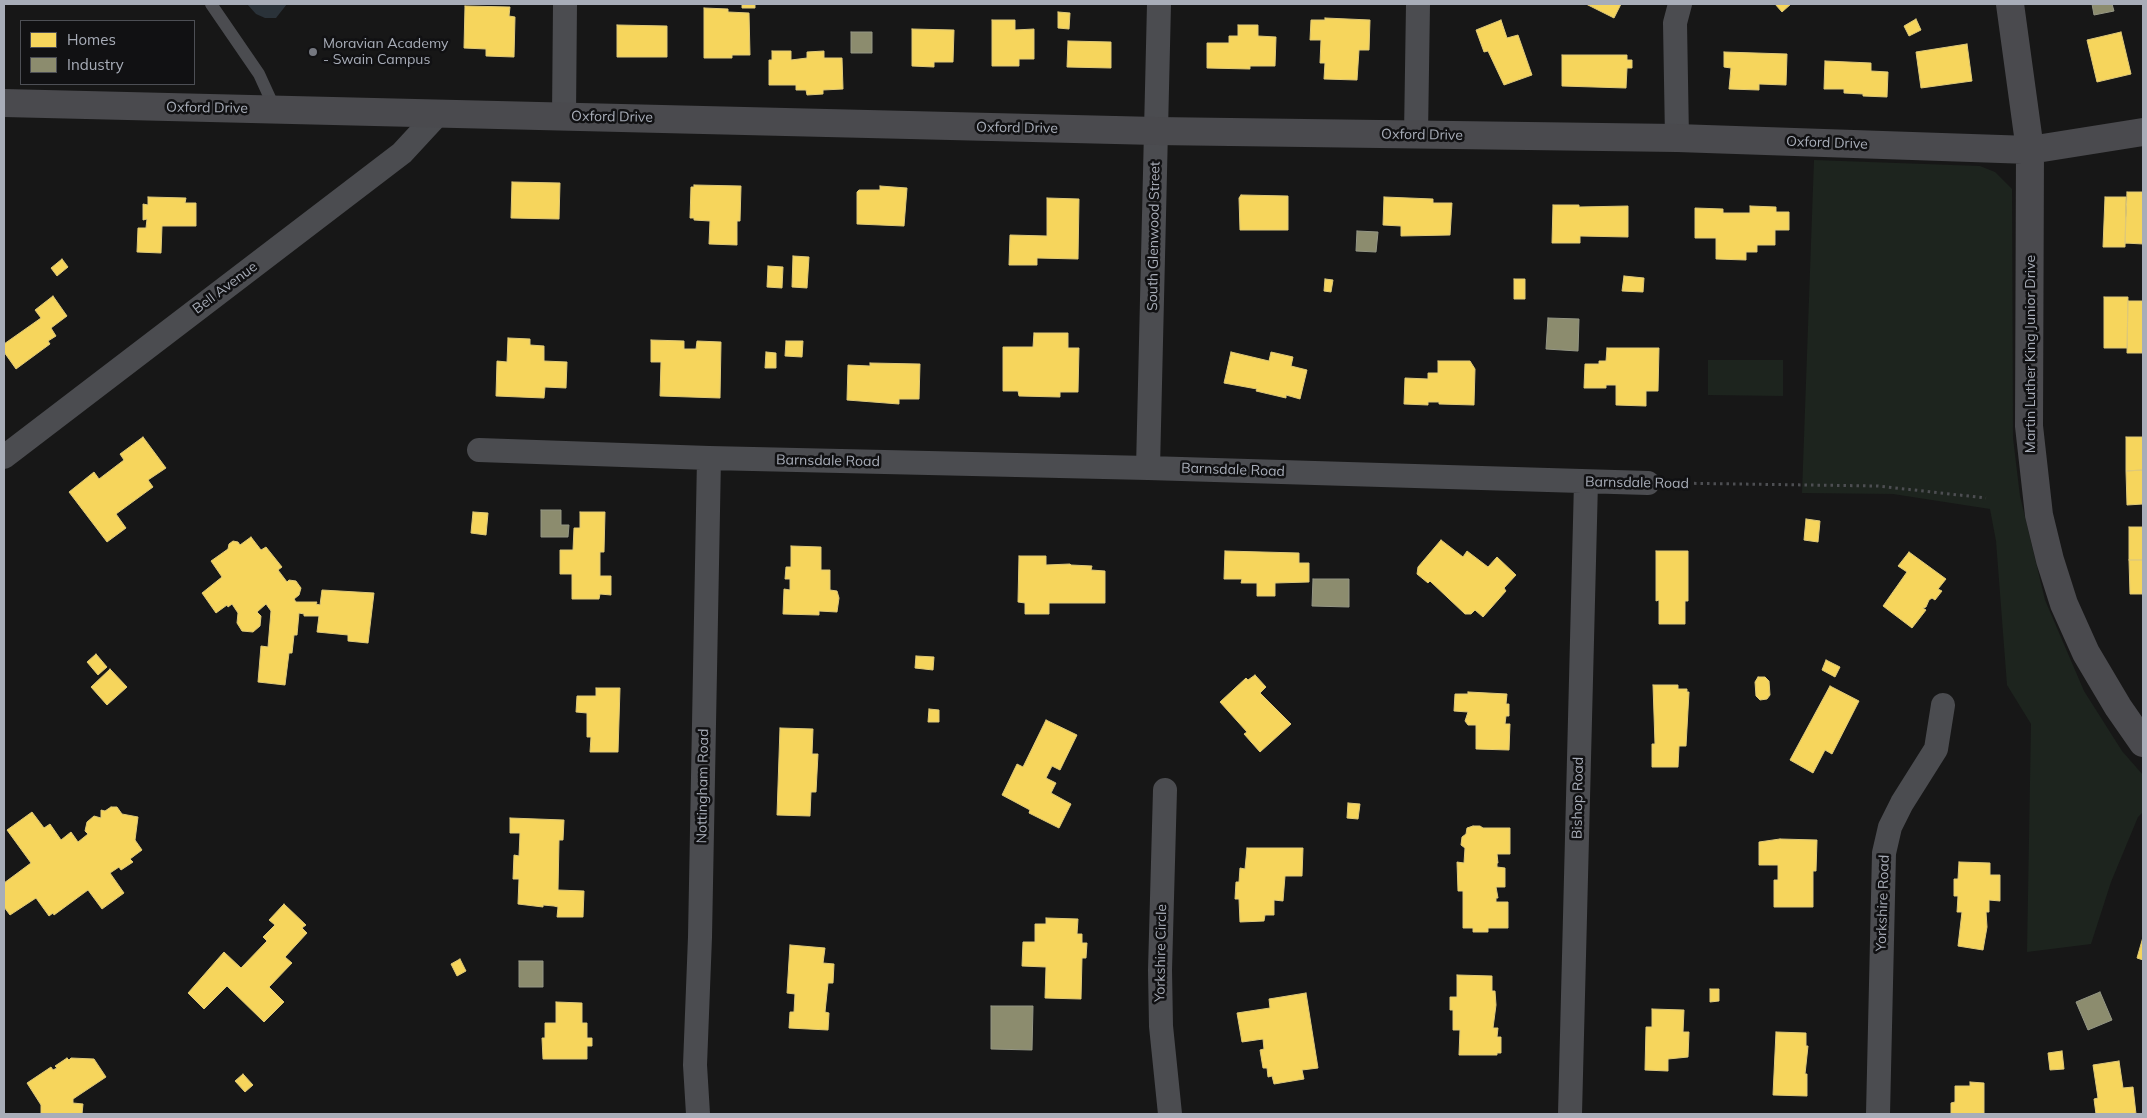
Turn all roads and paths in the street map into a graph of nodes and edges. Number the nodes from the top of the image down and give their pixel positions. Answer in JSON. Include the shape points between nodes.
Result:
{"nodes":[{"id":1,"x":211,"y":4,"type":"edge"},
{"id":2,"x":565,"y":4,"type":"edge"},
{"id":3,"x":1159,"y":4,"type":"edge"},
{"id":4,"x":1418,"y":4,"type":"edge"},
{"id":5,"x":1680,"y":4,"type":"edge"},
{"id":6,"x":2010,"y":4,"type":"edge"},
{"id":7,"x":4,"y":103,"type":"edge"},
{"id":8,"x":275,"y":109,"type":"junction"},
{"id":9,"x":439,"y":113,"type":"junction"},
{"id":10,"x":564,"y":116,"type":"junction"},
{"id":11,"x":1156,"y":131,"type":"junction"},
{"id":12,"x":2143,"y":132,"type":"edge"},
{"id":13,"x":1416,"y":135,"type":"junction"},
{"id":14,"x":1677,"y":138,"type":"junction"},
{"id":15,"x":2030,"y":150,"type":"junction"},
{"id":16,"x":479,"y":450,"type":"dead end"},
{"id":17,"x":4,"y":457,"type":"edge"},
{"id":18,"x":709,"y":458,"type":"junction"},
{"id":19,"x":1148,"y":468,"type":"junction"},
{"id":20,"x":1586,"y":482,"type":"junction"},
{"id":21,"x":1648,"y":483,"type":"joint"},
{"id":22,"x":1986,"y":498,"type":"dead end"},
{"id":23,"x":1943,"y":705,"type":"dead end"},
{"id":24,"x":2143,"y":743,"type":"edge"},
{"id":25,"x":1165,"y":790,"type":"dead end"},
{"id":26,"x":698,"y":1114,"type":"edge"},
{"id":27,"x":1170,"y":1114,"type":"edge"},
{"id":28,"x":1570,"y":1114,"type":"edge"},
{"id":29,"x":1878,"y":1114,"type":"edge"}],
"edges":[{"from":1,"to":8,"type":"lane","via":[[259,74]]},
{"from":2,"to":10,"type":"street"},
{"from":3,"to":11,"type":"street","name":"South Glenwood Street"},
{"from":4,"to":13,"type":"street"},
{"from":5,"to":14,"type":"street","via":[[1675,23]]},
{"from":6,"to":15,"type":"main road","name":"Martin Luther King Junior Drive"},
{"from":7,"to":8,"type":"main road","name":"Oxford Drive"},
{"from":8,"to":9,"type":"main road","name":"Oxford Drive"},
{"from":9,"to":10,"type":"main road","name":"Oxford Drive"},
{"from":9,"to":17,"type":"street","name":"Bell Avenue","via":[[402,153]]},
{"from":10,"to":11,"type":"main road","name":"Oxford Drive"},
{"from":11,"to":13,"type":"main road","name":"Oxford Drive"},
{"from":11,"to":19,"type":"street","name":"South Glenwood Street"},
{"from":12,"to":15,"type":"main road","name":"Oxford Drive"},
{"from":13,"to":14,"type":"main road","name":"Oxford Drive"},
{"from":14,"to":15,"type":"main road","name":"Oxford Drive"},
{"from":15,"to":24,"type":"main road","name":"Martin Luther King Junior Drive","via":[[2029,426],[2039,514],[2064,604],[2086,653]]},
{"from":16,"to":18,"type":"street","name":"Barnsdale Road"},
{"from":18,"to":19,"type":"street","name":"Barnsdale Road"},
{"from":18,"to":26,"type":"street","name":"Nottingham Road","via":[[696,1066]]},
{"from":19,"to":20,"type":"street","name":"Barnsdale Road"},
{"from":20,"to":21,"type":"street","name":"Barnsdale Road"},
{"from":20,"to":28,"type":"street","name":"Bishop Road"},
{"from":21,"to":22,"type":"path","name":"Barnsdale Road","via":[[1878,486]]},
{"from":23,"to":29,"type":"street","name":"Yorkshire Road","via":[[1936,749],[1890,827],[1884,853]]},
{"from":25,"to":27,"type":"street","name":"Yorkshire Circle","via":[[1160,970],[1161,1026]]}]}
